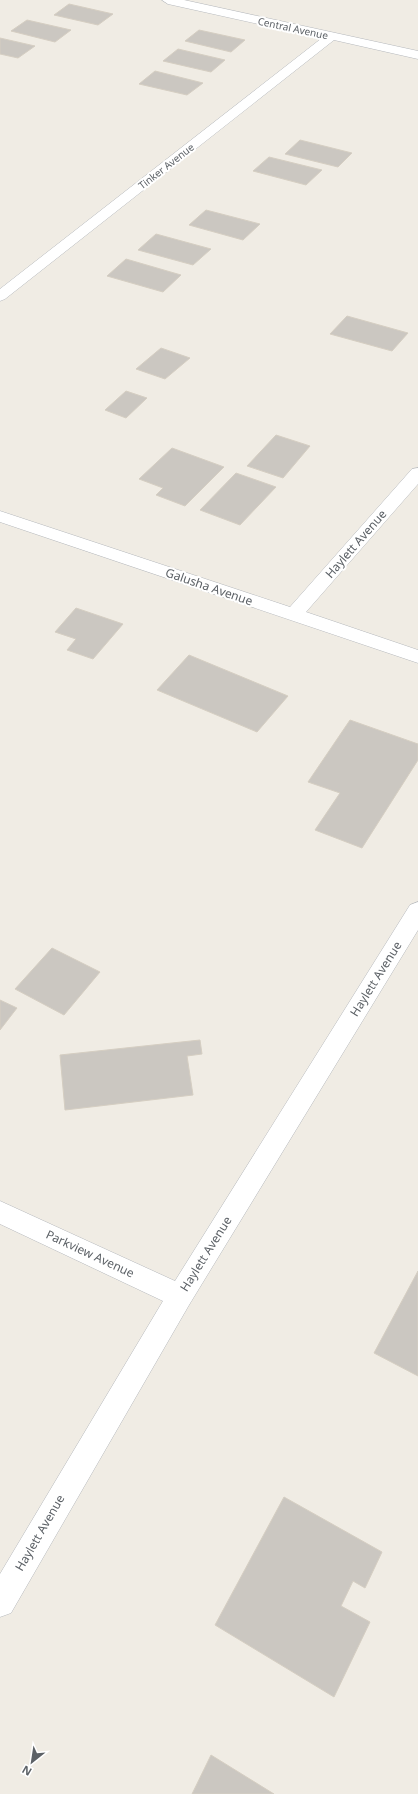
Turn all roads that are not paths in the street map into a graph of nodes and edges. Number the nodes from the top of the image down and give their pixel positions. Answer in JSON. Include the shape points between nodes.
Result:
{"nodes":[{"id":1,"x":168,"y":0,"type":"edge"},
{"id":2,"x":332,"y":36,"type":"junction"},
{"id":3,"x":418,"y":55,"type":"edge"},
{"id":4,"x":0,"y":296,"type":"edge"},
{"id":5,"x":418,"y":472,"type":"edge"},
{"id":6,"x":0,"y":516,"type":"edge"},
{"id":7,"x":293,"y":615,"type":"junction"},
{"id":8,"x":418,"y":657,"type":"edge"},
{"id":9,"x":418,"y":911,"type":"edge"},
{"id":10,"x":0,"y":1212,"type":"edge"},
{"id":11,"x":180,"y":1296,"type":"junction"},
{"id":12,"x":0,"y":1602,"type":"edge"}],
"edges":[{"from":1,"to":2,"type":"street","name":"Central Avenue"},
{"from":2,"to":3,"type":"street","name":"Central Avenue"},
{"from":2,"to":4,"type":"street","name":"Tinker Avenue"},
{"from":5,"to":7,"type":"street","name":"Haylett Avenue"},
{"from":6,"to":7,"type":"street","name":"Galusha Avenue"},
{"from":7,"to":8,"type":"street","name":"Galusha Avenue"},
{"from":9,"to":11,"type":"street","name":"Haylett Avenue"},
{"from":10,"to":11,"type":"street","name":"Parkview Avenue"},
{"from":11,"to":12,"type":"street","name":"Haylett Avenue"}]}
